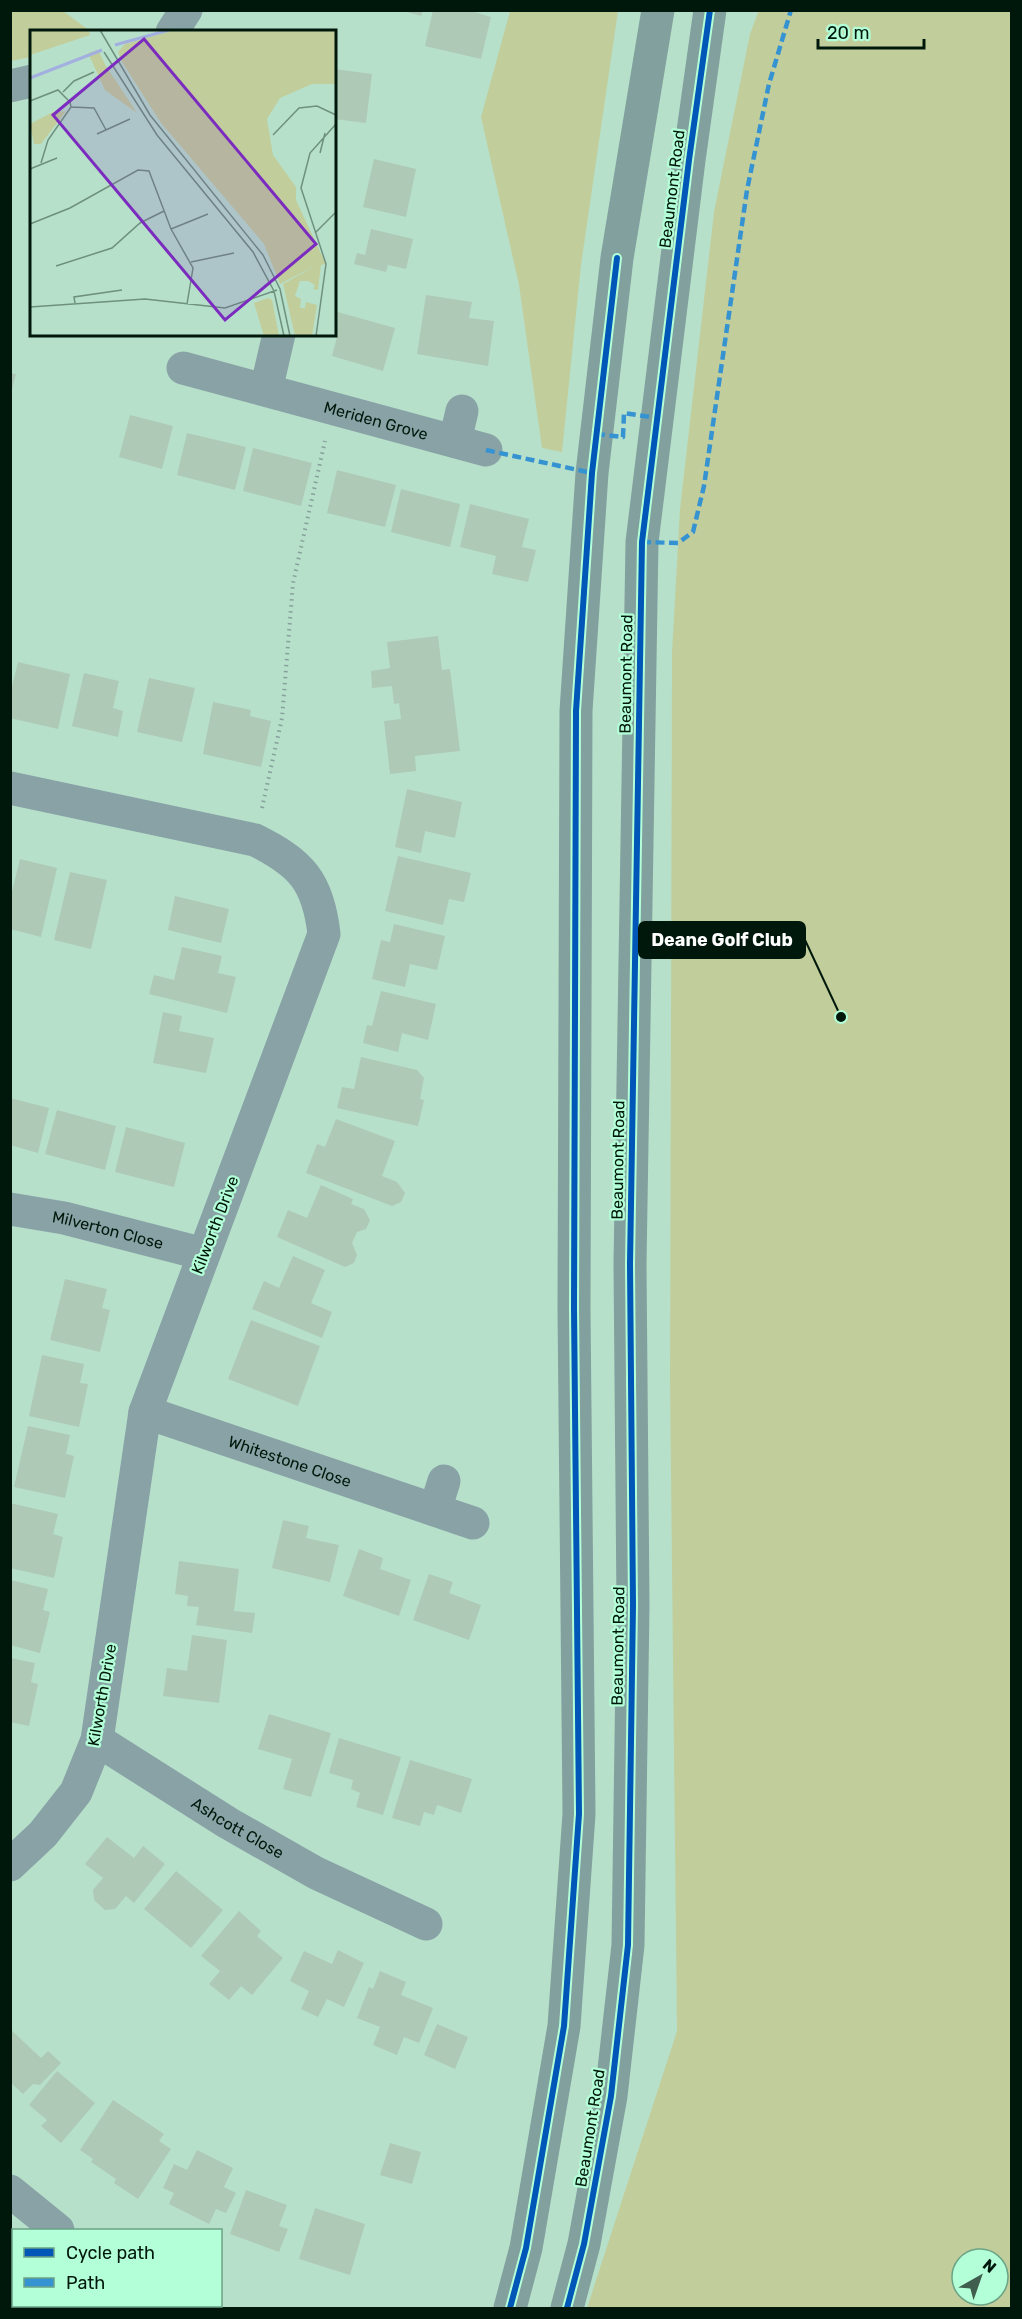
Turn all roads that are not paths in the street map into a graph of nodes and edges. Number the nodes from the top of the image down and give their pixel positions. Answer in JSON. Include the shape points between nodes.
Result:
{"nodes":[{"id":1,"x":186,"y":10,"type":"edge"},
{"id":2,"x":658,"y":10,"type":"edge"},
{"id":3,"x":710,"y":10,"type":"edge"},
{"id":4,"x":173,"y":30,"type":"edge"},
{"id":5,"x":30,"y":81,"type":"edge"},
{"id":6,"x":10,"y":86,"type":"edge"},
{"id":7,"x":279,"y":336,"type":"edge"},
{"id":8,"x":183,"y":368,"type":"dead end"},
{"id":9,"x":266,"y":390,"type":"junction"},
{"id":10,"x":486,"y":450,"type":"dead end"},
{"id":11,"x":10,"y":788,"type":"edge"},
{"id":12,"x":10,"y":1209,"type":"edge"},
{"id":13,"x":204,"y":1254,"type":"junction"},
{"id":14,"x":144,"y":1412,"type":"junction"},
{"id":15,"x":473,"y":1523,"type":"dead end"},
{"id":16,"x":97,"y":1740,"type":"junction"},
{"id":17,"x":10,"y":1865,"type":"edge"},
{"id":18,"x":426,"y":1923,"type":"dead end"},
{"id":19,"x":10,"y":2191,"type":"edge"},
{"id":20,"x":57,"y":2229,"type":"edge"},
{"id":21,"x":510,"y":2308,"type":"edge"},
{"id":22,"x":567,"y":2308,"type":"edge"}],
"edges":[{"from":1,"to":4,"type":"street"},
{"from":2,"to":21,"type":"highway","via":[[614,281],[592,473],[576,711],[574,1308],[579,1826],[564,2026],[526,2248]]},
{"from":3,"to":22,"type":"highway","name":"Beaumont Road","via":[[642,542],[630,1264],[633,1605],[628,1945],[611,2096],[584,2244]]},
{"from":5,"to":6,"type":"street"},
{"from":7,"to":9,"type":"street"},
{"from":8,"to":9,"type":"street","name":"Meriden Grove"},
{"from":9,"to":10,"type":"street","name":"Meriden Grove","via":[[332,408],[459,426]]},
{"from":11,"to":13,"type":"street","name":"Kilworth Drive","via":[[255,840],[284,855],[308,878],[321,907],[324,934]]},
{"from":12,"to":13,"type":"street","name":"Milverton Close","via":[[64,1218]]},
{"from":13,"to":14,"type":"street","name":"Kilworth Drive"},
{"from":14,"to":15,"type":"street","name":"Whitestone Close","via":[[439,1496]]},
{"from":14,"to":16,"type":"street","name":"Kilworth Drive"},
{"from":16,"to":17,"type":"street","name":"Kilworth Drive","via":[[76,1792],[43,1834]]},
{"from":16,"to":18,"type":"street","name":"Ashcott Close","via":[[316,1873],[392,1893]]},
{"from":19,"to":20,"type":"street"}]}
